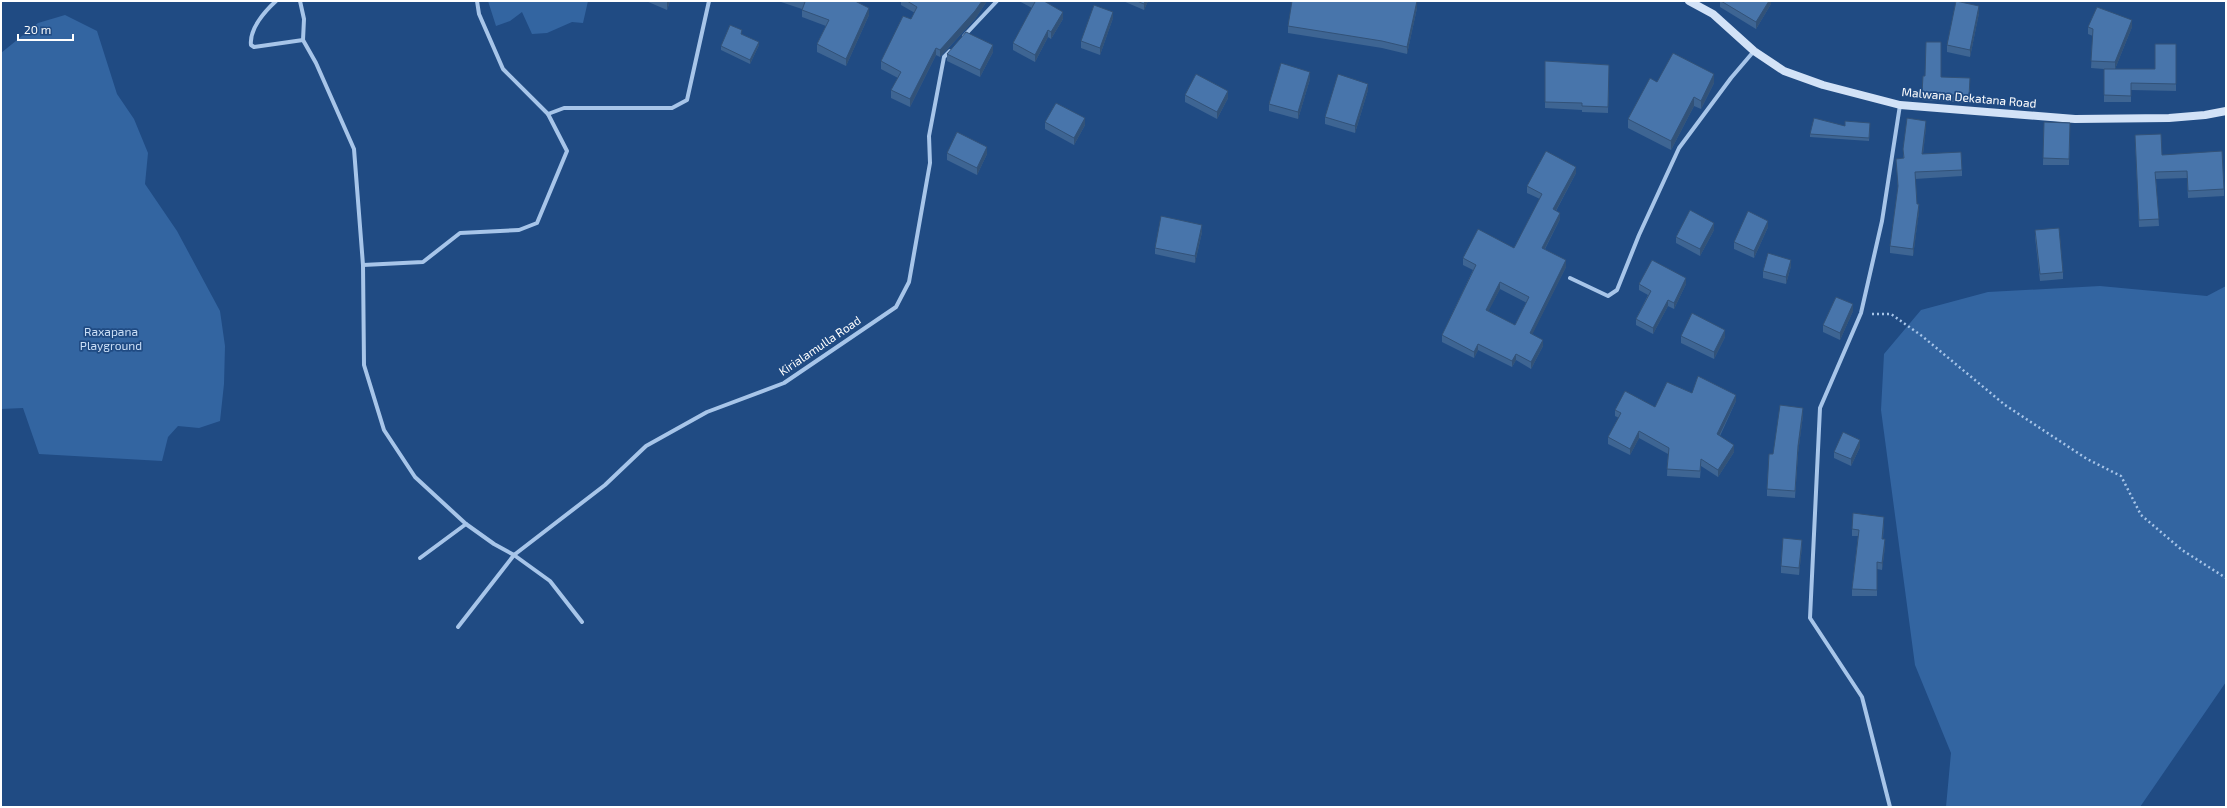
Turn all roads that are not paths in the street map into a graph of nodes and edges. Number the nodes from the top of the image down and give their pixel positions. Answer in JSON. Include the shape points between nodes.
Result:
{"nodes":[{"id":1,"x":276,"y":1,"type":"edge"},
{"id":2,"x":300,"y":1,"type":"edge"},
{"id":3,"x":477,"y":1,"type":"edge"},
{"id":4,"x":709,"y":1,"type":"edge"},
{"id":5,"x":997,"y":1,"type":"edge"},
{"id":6,"x":1689,"y":1,"type":"edge"},
{"id":7,"x":303,"y":40,"type":"junction"},
{"id":8,"x":960,"y":40,"type":"edge"},
{"id":9,"x":955,"y":46,"type":"edge"},
{"id":10,"x":1754,"y":51,"type":"junction"},
{"id":11,"x":1900,"y":106,"type":"junction"},
{"id":12,"x":2226,"y":111,"type":"edge"},
{"id":13,"x":548,"y":114,"type":"junction"},
{"id":14,"x":363,"y":265,"type":"junction"},
{"id":15,"x":1570,"y":278,"type":"dead end"},
{"id":16,"x":466,"y":524,"type":"junction"},
{"id":17,"x":514,"y":556,"type":"junction"},
{"id":18,"x":420,"y":558,"type":"dead end"},
{"id":19,"x":582,"y":622,"type":"dead end"},
{"id":20,"x":458,"y":627,"type":"dead end"},
{"id":21,"x":1890,"y":807,"type":"edge"}],
"edges":[{"from":1,"to":7,"type":"street","via":[[262,17],[250,39],[251,45],[254,47]]},
{"from":2,"to":7,"type":"street","via":[[304,19]]},
{"from":3,"to":13,"type":"street","via":[[479,14],[503,69]]},
{"from":4,"to":13,"type":"street","via":[[687,100],[672,108],[564,108]]},
{"from":5,"to":8,"type":"street"},
{"from":6,"to":10,"type":"main road","name":"Malwana Dekatana Road","via":[[1713,14]]},
{"from":7,"to":14,"type":"street","via":[[354,148]]},
{"from":9,"to":17,"type":"street","name":"Kirialamulla Road","via":[[944,57],[929,136],[930,163],[908,282],[896,306],[784,383],[707,412],[646,446],[604,485]]},
{"from":10,"to":11,"type":"main road","name":"Malwana Dekatana Road","via":[[1784,71],[1823,85]]},
{"from":10,"to":15,"type":"street","via":[[1679,148],[1617,290],[1608,296]]},
{"from":11,"to":12,"type":"main road","name":"Malwana Dekatana Road","via":[[2075,119],[2169,118]]},
{"from":11,"to":21,"type":"street","via":[[1882,221],[1861,313],[1820,408],[1810,618],[1862,697]]},
{"from":13,"to":14,"type":"street","via":[[567,151],[536,223],[519,230],[460,233],[423,262]]},
{"from":14,"to":16,"type":"street","via":[[364,365],[384,430],[414,477]]},
{"from":16,"to":17,"type":"street"},
{"from":16,"to":18,"type":"street"},
{"from":17,"to":19,"type":"street","via":[[550,582]]},
{"from":17,"to":20,"type":"street","name":"Kirialamulla Road"}]}
